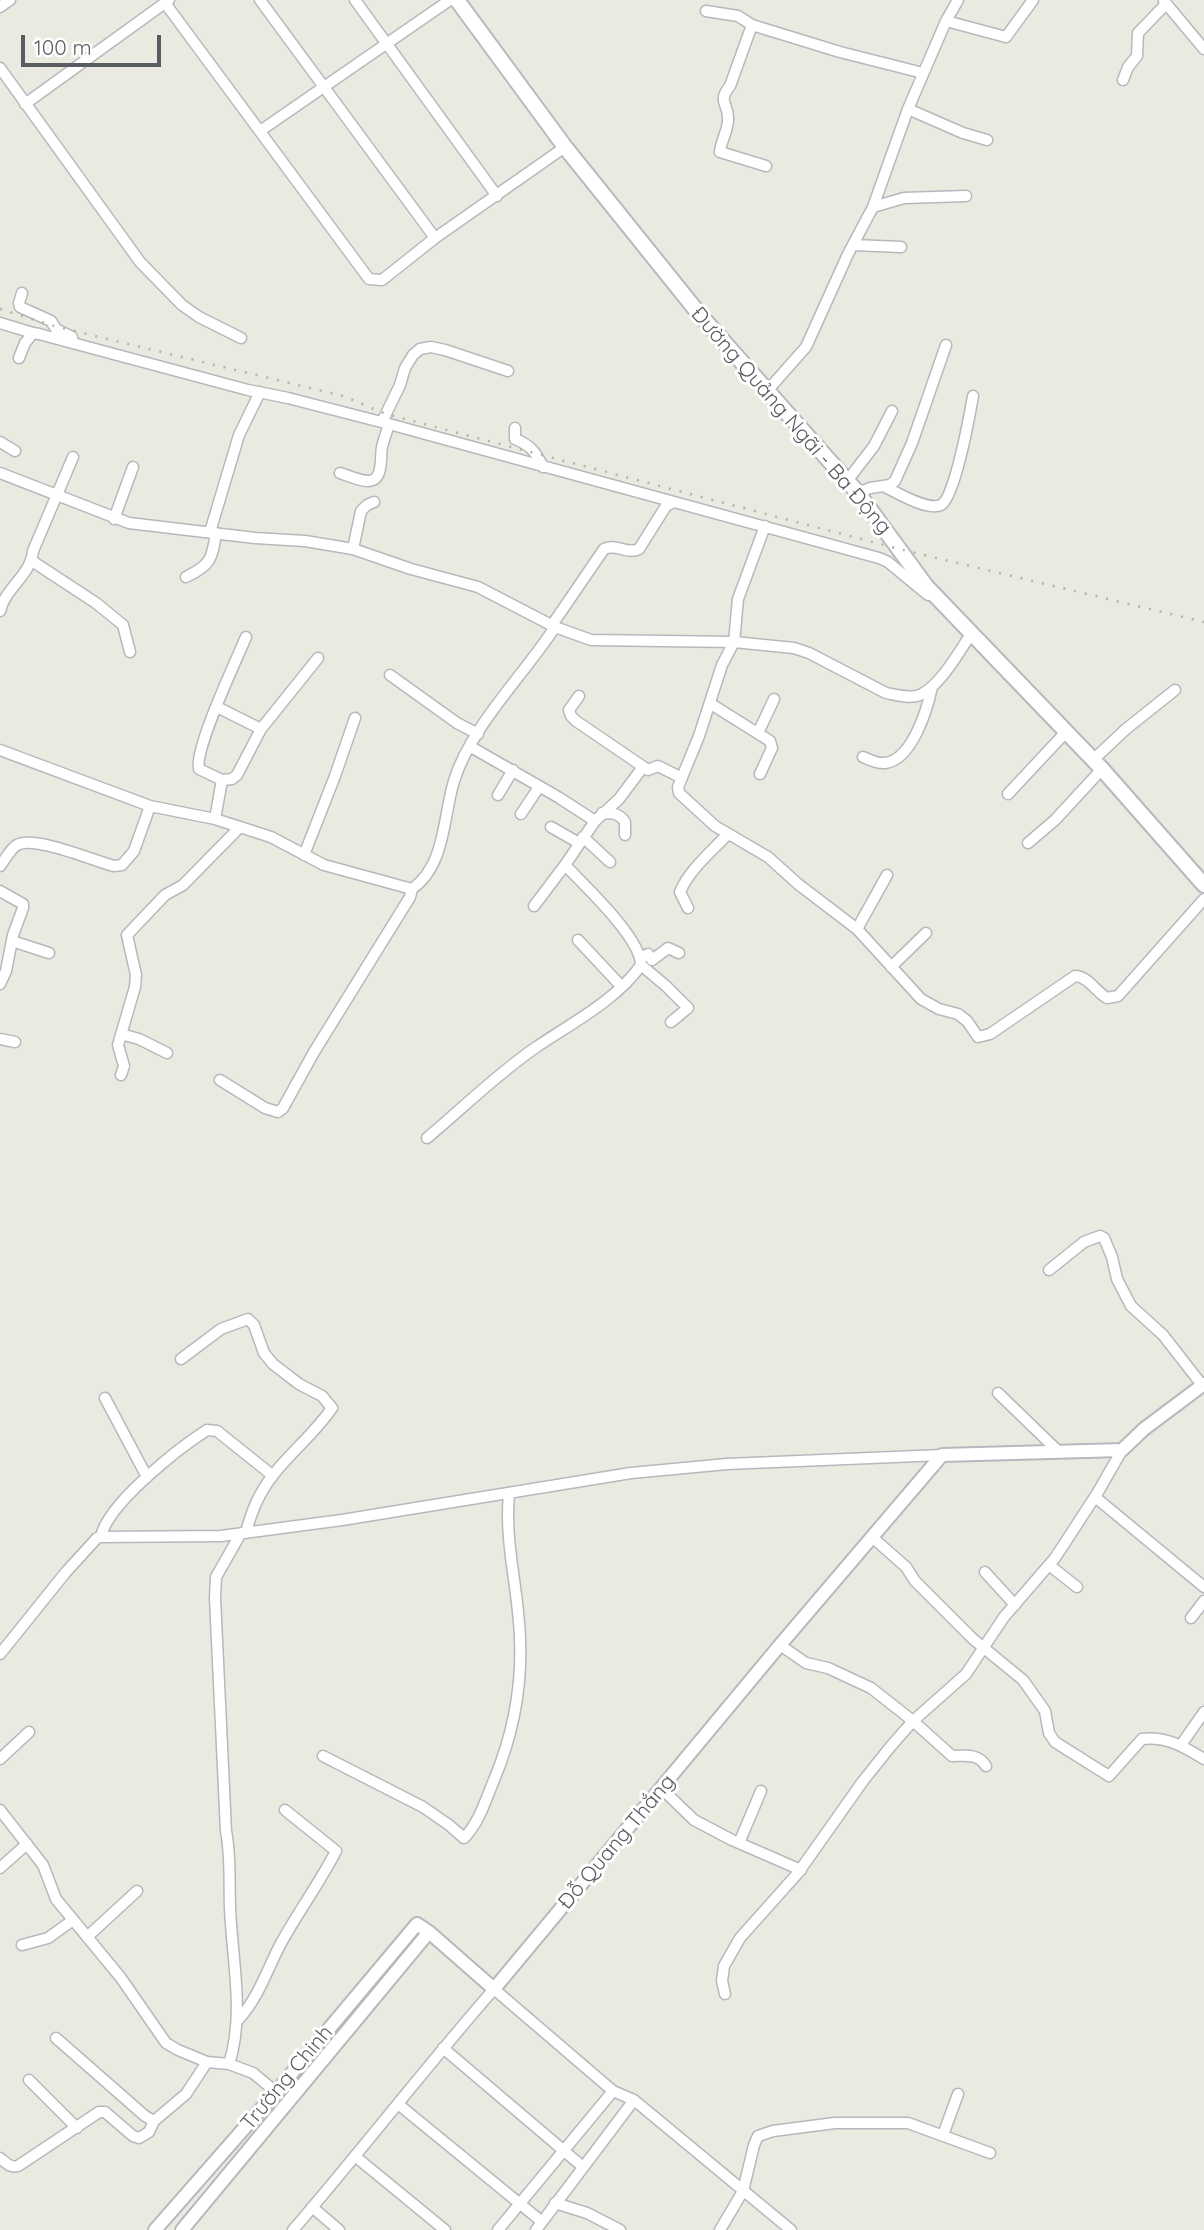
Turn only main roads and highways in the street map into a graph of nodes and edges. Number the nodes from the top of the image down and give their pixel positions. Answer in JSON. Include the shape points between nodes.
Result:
{"nodes":[{"id":1,"x":457,"y":0,"type":"edge"},
{"id":2,"x":1204,"y":885,"type":"edge"}],
"edges":[{"from":1,"to":2,"type":"main road","name":"Đường Quảng Ngãi - Ba Động","via":[[565,147],[700,316],[858,493],[926,586],[1098,765]]}]}
